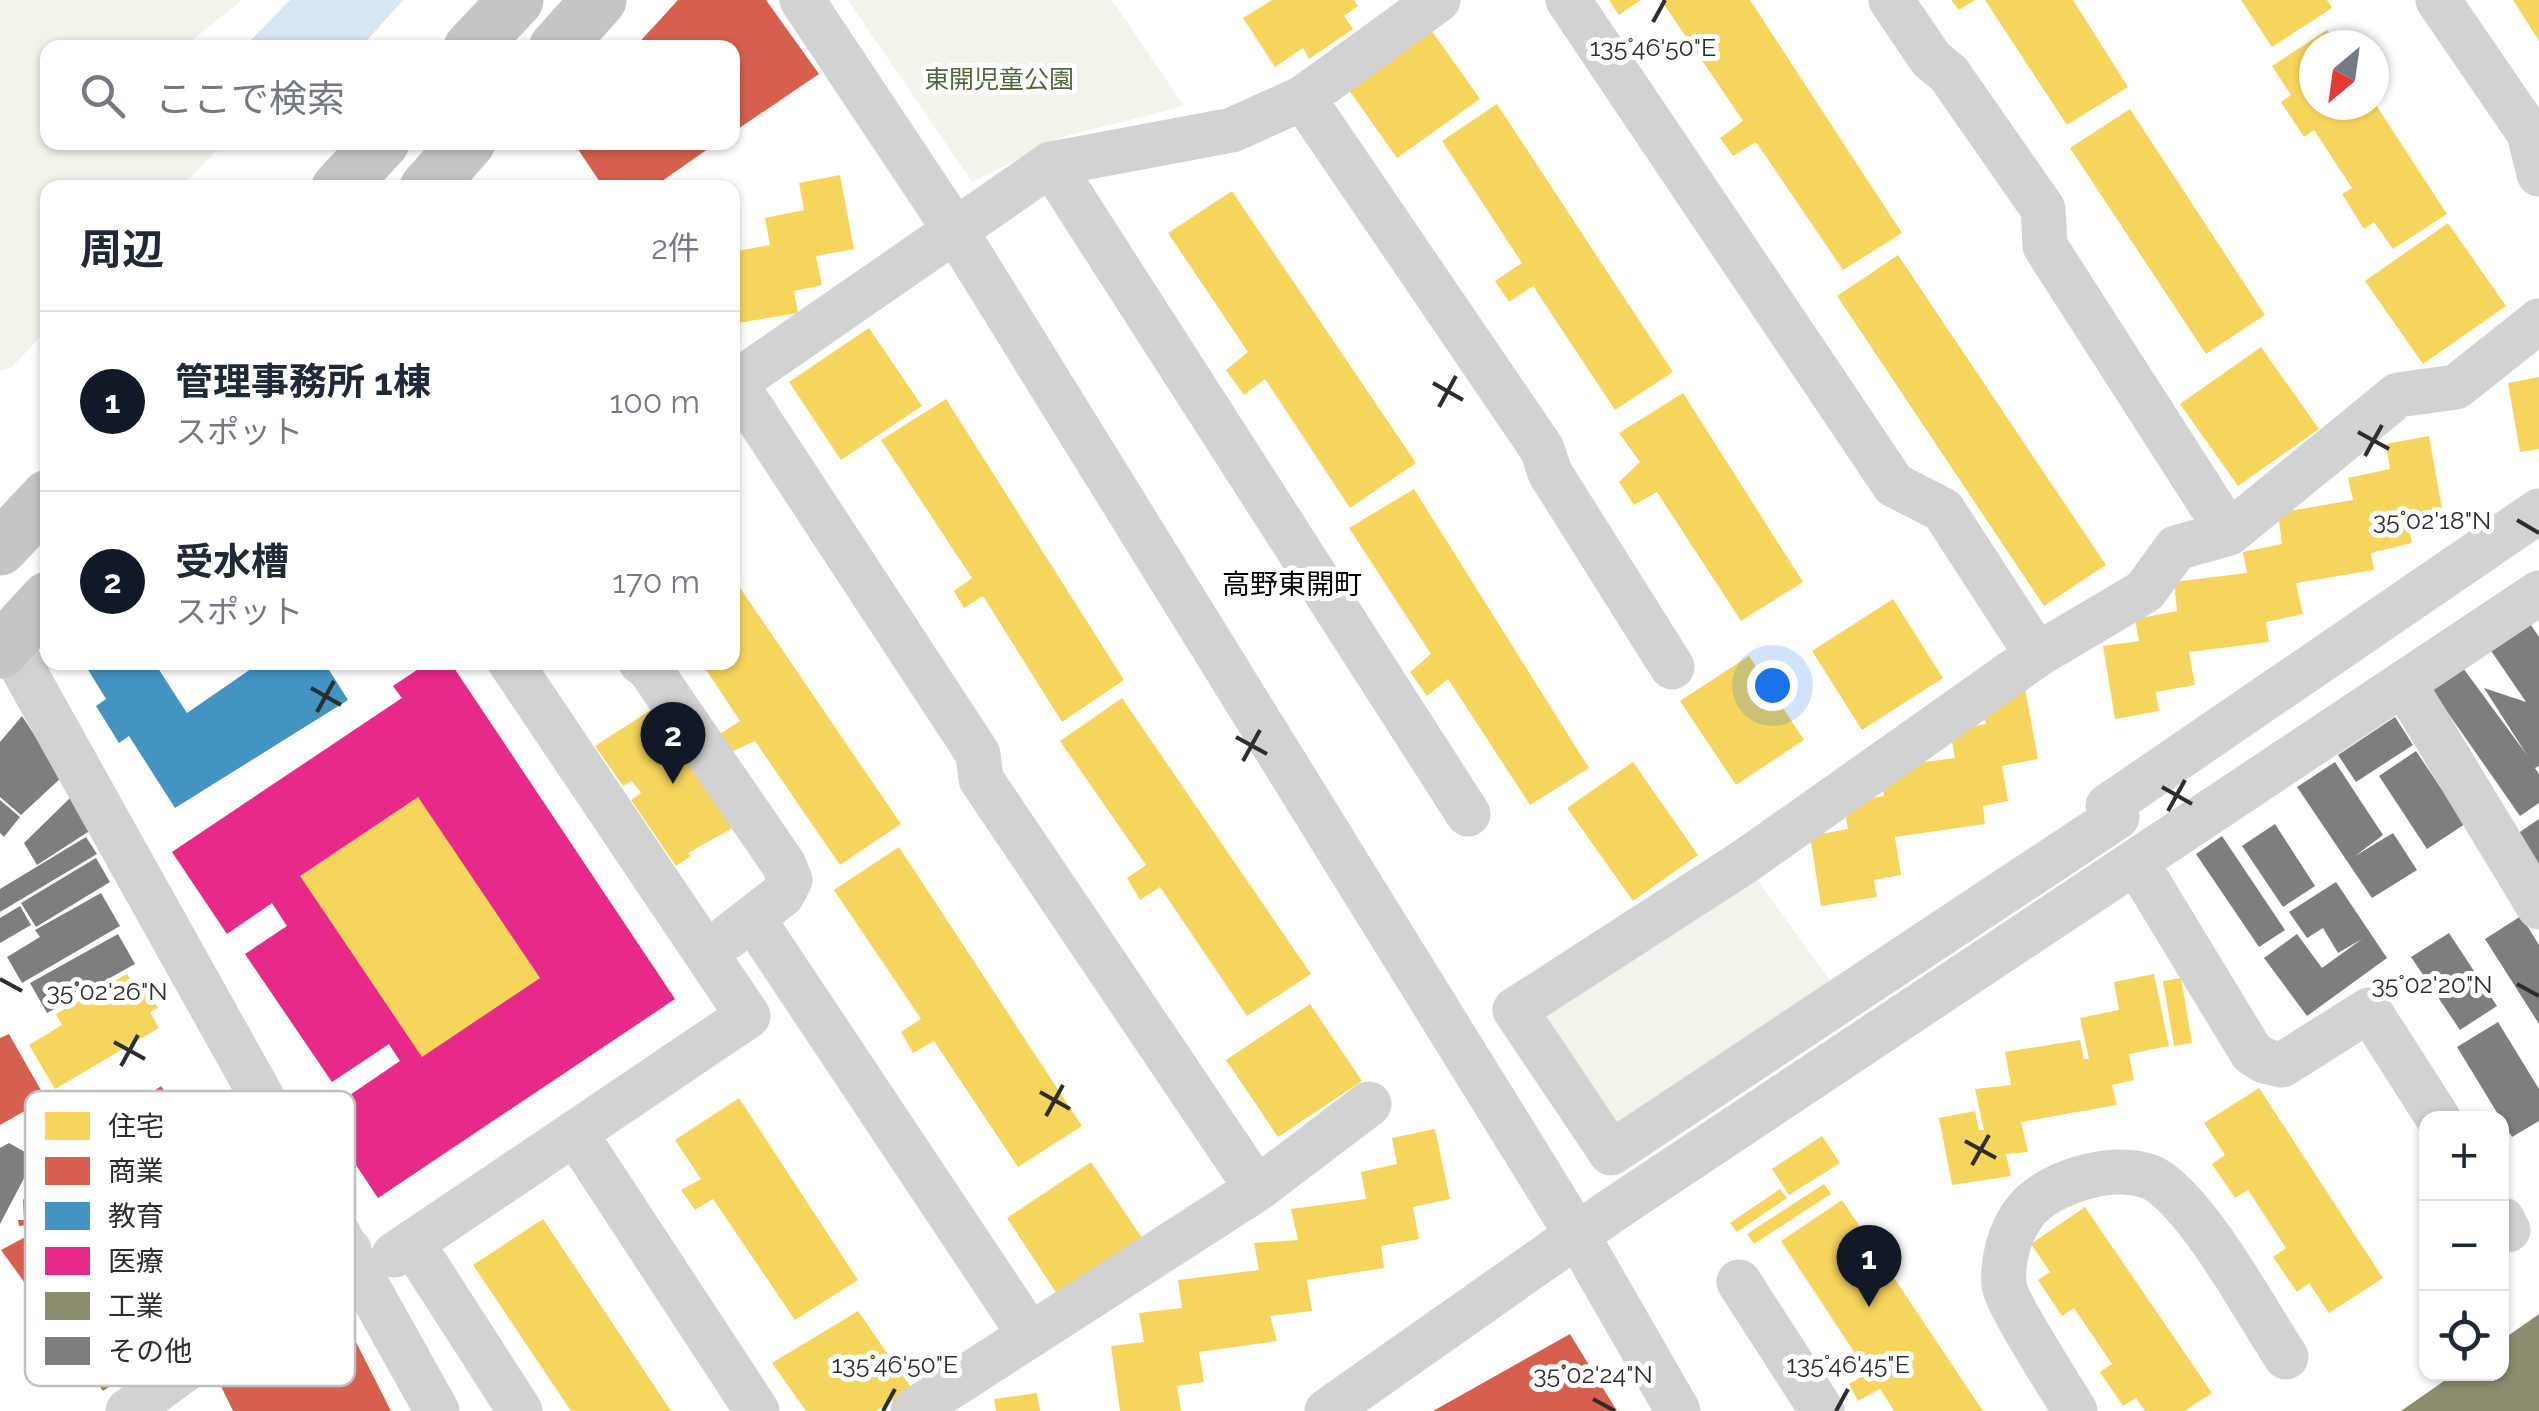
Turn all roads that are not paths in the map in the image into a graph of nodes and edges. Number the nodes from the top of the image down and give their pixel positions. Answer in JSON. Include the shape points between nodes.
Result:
{"nodes":[{"id":1,"x":516,"y":0,"type":"edge"},
{"id":2,"x":599,"y":0,"type":"edge"},
{"id":3,"x":802,"y":0,"type":"edge"},
{"id":4,"x":1438,"y":0,"type":"edge"},
{"id":5,"x":1568,"y":0,"type":"edge"},
{"id":6,"x":1892,"y":0,"type":"edge"},
{"id":7,"x":2438,"y":0,"type":"edge"},
{"id":8,"x":478,"y":40,"type":"edge"},
{"id":9,"x":563,"y":40,"type":"edge"},
{"id":10,"x":1303,"y":98,"type":"junction"},
{"id":11,"x":375,"y":150,"type":"edge"},
{"id":12,"x":461,"y":150,"type":"edge"},
{"id":13,"x":1051,"y":164,"type":"junction"},
{"id":14,"x":2539,"y":174,"type":"edge"},
{"id":15,"x":346,"y":180,"type":"edge"},
{"id":16,"x":434,"y":180,"type":"edge"},
{"id":17,"x":954,"y":230,"type":"junction"},
{"id":18,"x":2539,"y":320,"type":"edge"},
{"id":19,"x":740,"y":380,"type":"edge"},
{"id":20,"x":740,"y":393,"type":"edge"},
{"id":21,"x":40,"y":506,"type":"edge"},
{"id":22,"x":2539,"y":511,"type":"edge"},
{"id":23,"x":2229,"y":533,"type":"junction"},
{"id":24,"x":0,"y":548,"type":"edge"},
{"id":25,"x":2536,"y":602,"type":"edge"},
{"id":26,"x":40,"y":608,"type":"edge"},
{"id":27,"x":4,"y":646,"type":"edge"},
{"id":28,"x":2037,"y":655,"type":"junction"},
{"id":29,"x":1672,"y":667,"type":"dead end"},
{"id":30,"x":515,"y":670,"type":"edge"},
{"id":31,"x":650,"y":670,"type":"edge"},
{"id":32,"x":2404,"y":684,"type":"junction"},
{"id":33,"x":1468,"y":814,"type":"dead end"},
{"id":34,"x":2136,"y":862,"type":"junction"},
{"id":35,"x":2539,"y":908,"type":"edge"},
{"id":36,"x":753,"y":919,"type":"junction"},
{"id":37,"x":706,"y":952,"type":"junction"},
{"id":38,"x":258,"y":1091,"type":"edge"},
{"id":39,"x":1369,"y":1104,"type":"dead end"},
{"id":40,"x":2434,"y":1111,"type":"edge"},
{"id":41,"x":575,"y":1133,"type":"junction"},
{"id":42,"x":1256,"y":1189,"type":"junction"},
{"id":43,"x":1577,"y":1234,"type":"junction"},
{"id":44,"x":355,"y":1261,"type":"edge"},
{"id":45,"x":1739,"y":1282,"type":"dead end"},
{"id":46,"x":1030,"y":1335,"type":"junction"},
{"id":47,"x":2286,"y":1357,"type":"dead end"},
{"id":48,"x":162,"y":1386,"type":"edge"},
{"id":49,"x":128,"y":1411,"type":"edge"},
{"id":50,"x":436,"y":1411,"type":"edge"},
{"id":51,"x":520,"y":1411,"type":"edge"},
{"id":52,"x":757,"y":1411,"type":"edge"},
{"id":53,"x":912,"y":1411,"type":"edge"},
{"id":54,"x":1327,"y":1411,"type":"edge"},
{"id":55,"x":1678,"y":1411,"type":"edge"},
{"id":56,"x":1822,"y":1411,"type":"edge"},
{"id":57,"x":2075,"y":1411,"type":"edge"}],
"edges":[{"from":1,"to":8,"type":"main road"},
{"from":2,"to":9,"type":"main road"},
{"from":3,"to":17,"type":"street"},
{"from":4,"to":10,"type":"street"},
{"from":5,"to":28,"type":"street","via":[[1894,485],[1943,510]]},
{"from":6,"to":23,"type":"street","via":[[2043,209],[2045,246]]},
{"from":7,"to":14,"type":"street","via":[[2529,133]]},
{"from":10,"to":13,"type":"street","via":[[1232,130]]},
{"from":10,"to":29,"type":"street","via":[[1542,448],[1550,473]]},
{"from":11,"to":15,"type":"main road"},
{"from":12,"to":16,"type":"main road"},
{"from":13,"to":17,"type":"street"},
{"from":13,"to":33,"type":"street"},
{"from":17,"to":19,"type":"street"},
{"from":17,"to":43,"type":"street"},
{"from":18,"to":23,"type":"street","via":[[2456,387],[2398,395]]},
{"from":20,"to":42,"type":"street","via":[[978,754],[981,779]]},
{"from":21,"to":24,"type":"main road"},
{"from":22,"to":28,"type":"street","via":[[2108,806],[2116,817],[1612,1153],[1515,1010],[1744,862]]},
{"from":23,"to":28,"type":"street","via":[[2176,548],[2144,591]]},
{"from":25,"to":32,"type":"street"},
{"from":26,"to":27,"type":"main road"},
{"from":27,"to":38,"type":"street"},
{"from":30,"to":37,"type":"street"},
{"from":31,"to":36,"type":"street","via":[[790,880]]},
{"from":32,"to":34,"type":"street"},
{"from":32,"to":35,"type":"street"},
{"from":34,"to":40,"type":"street","via":[[2252,1053],[2282,1065],[2369,1010]]},
{"from":34,"to":43,"type":"street"},
{"from":36,"to":37,"type":"street"},
{"from":36,"to":46,"type":"street"},
{"from":37,"to":41,"type":"street","via":[[748,1016]]},
{"from":39,"to":42,"type":"street"},
{"from":41,"to":51,"type":"street","via":[[403,1249]]},
{"from":41,"to":52,"type":"street"},
{"from":42,"to":46,"type":"street"},
{"from":43,"to":54,"type":"street"},
{"from":43,"to":55,"type":"street"},
{"from":44,"to":50,"type":"street"},
{"from":45,"to":56,"type":"street"},
{"from":46,"to":53,"type":"street"},
{"from":47,"to":57,"type":"street","via":[[2201,1226],[2161,1182],[2128,1170],[2104,1173],[2058,1186],[2024,1211],[2005,1252],[2004,1290]]},
{"from":48,"to":49,"type":"street"}]}
